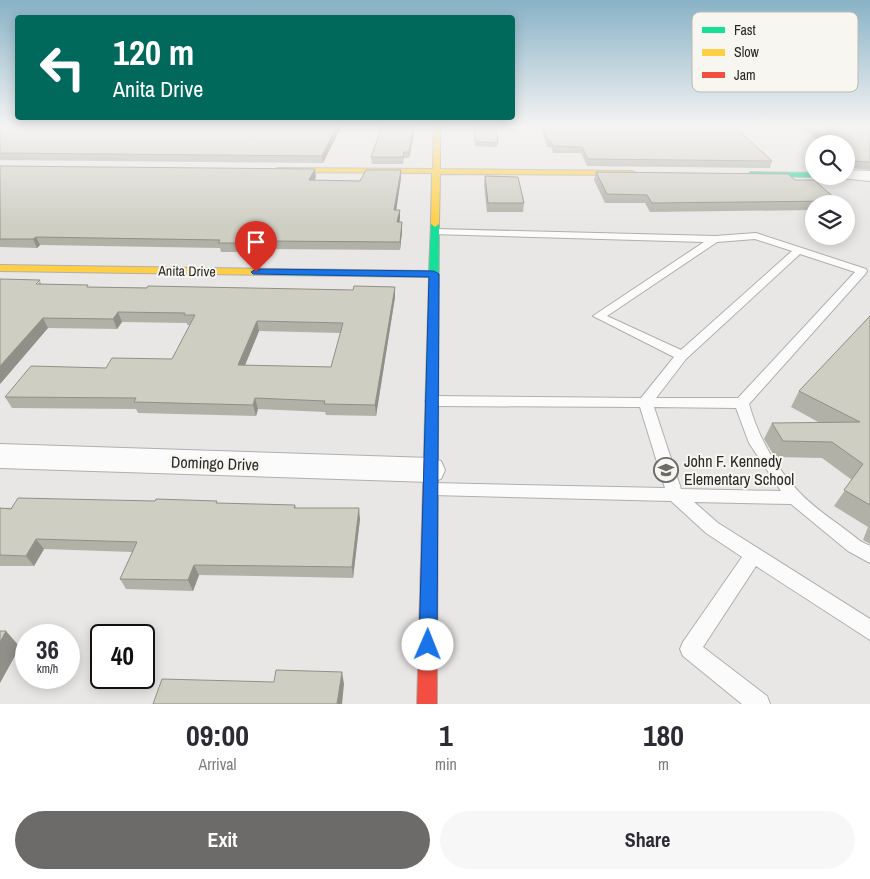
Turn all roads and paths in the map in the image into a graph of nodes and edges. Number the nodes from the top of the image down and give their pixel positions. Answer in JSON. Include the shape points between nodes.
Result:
{"nodes":[{"id":1,"x":436,"y":160,"type":"edge"},
{"id":2,"x":268,"y":170,"type":"edge"},
{"id":3,"x":436,"y":171,"type":"junction"},
{"id":4,"x":645,"y":173,"type":"edge"},
{"id":5,"x":744,"y":174,"type":"edge"},
{"id":6,"x":805,"y":175,"type":"edge"},
{"id":7,"x":855,"y":175,"type":"edge"},
{"id":8,"x":870,"y":176,"type":"edge"},
{"id":9,"x":435,"y":232,"type":"junction"},
{"id":10,"x":715,"y":239,"type":"junction"},
{"id":11,"x":799,"y":250,"type":"junction"},
{"id":12,"x":0,"y":268,"type":"edge"},
{"id":13,"x":434,"y":274,"type":"junction"},
{"id":14,"x":682,"y":356,"type":"junction"},
{"id":15,"x":432,"y":401,"type":"junction"},
{"id":16,"x":645,"y":402,"type":"junction"},
{"id":17,"x":742,"y":403,"type":"junction"},
{"id":18,"x":0,"y":456,"type":"edge"},
{"id":19,"x":430,"y":479,"type":"junction"},
{"id":20,"x":675,"y":495,"type":"junction"},
{"id":21,"x":796,"y":498,"type":"junction"},
{"id":22,"x":754,"y":555,"type":"junction"},
{"id":23,"x":870,"y":555,"type":"edge"},
{"id":24,"x":870,"y":630,"type":"edge"},
{"id":25,"x":427,"y":704,"type":"edge"},
{"id":26,"x":759,"y":704,"type":"edge"}],
"edges":[{"from":1,"to":3,"type":"street"},
{"from":2,"to":3,"type":"street"},
{"from":3,"to":4,"type":"street"},
{"from":3,"to":9,"type":"street"},
{"from":5,"to":6,"type":"street"},
{"from":7,"to":8,"type":"street"},
{"from":9,"to":10,"type":"lane"},
{"from":9,"to":13,"type":"street"},
{"from":10,"to":11,"type":"lane","via":[[756,236]]},
{"from":10,"to":14,"type":"lane","via":[[598,316]]},
{"from":11,"to":14,"type":"lane"},
{"from":11,"to":17,"type":"lane","via":[[862,271]]},
{"from":12,"to":13,"type":"street","name":"Anita Drive"},
{"from":13,"to":15,"type":"street"},
{"from":14,"to":16,"type":"lane"},
{"from":15,"to":16,"type":"lane"},
{"from":15,"to":19,"type":"street"},
{"from":16,"to":17,"type":"lane"},
{"from":16,"to":20,"type":"lane"},
{"from":17,"to":21,"type":"lane","via":[[746,424],[756,446]]},
{"from":18,"to":19,"type":"street","name":"Domingo Drive"},
{"from":19,"to":20,"type":"lane"},
{"from":19,"to":25,"type":"street"},
{"from":20,"to":21,"type":"lane"},
{"from":20,"to":22,"type":"lane","via":[[712,528]]},
{"from":21,"to":23,"type":"lane","via":[[854,546]]},
{"from":22,"to":24,"type":"lane"},
{"from":22,"to":26,"type":"lane","via":[[690,649]]}]}
